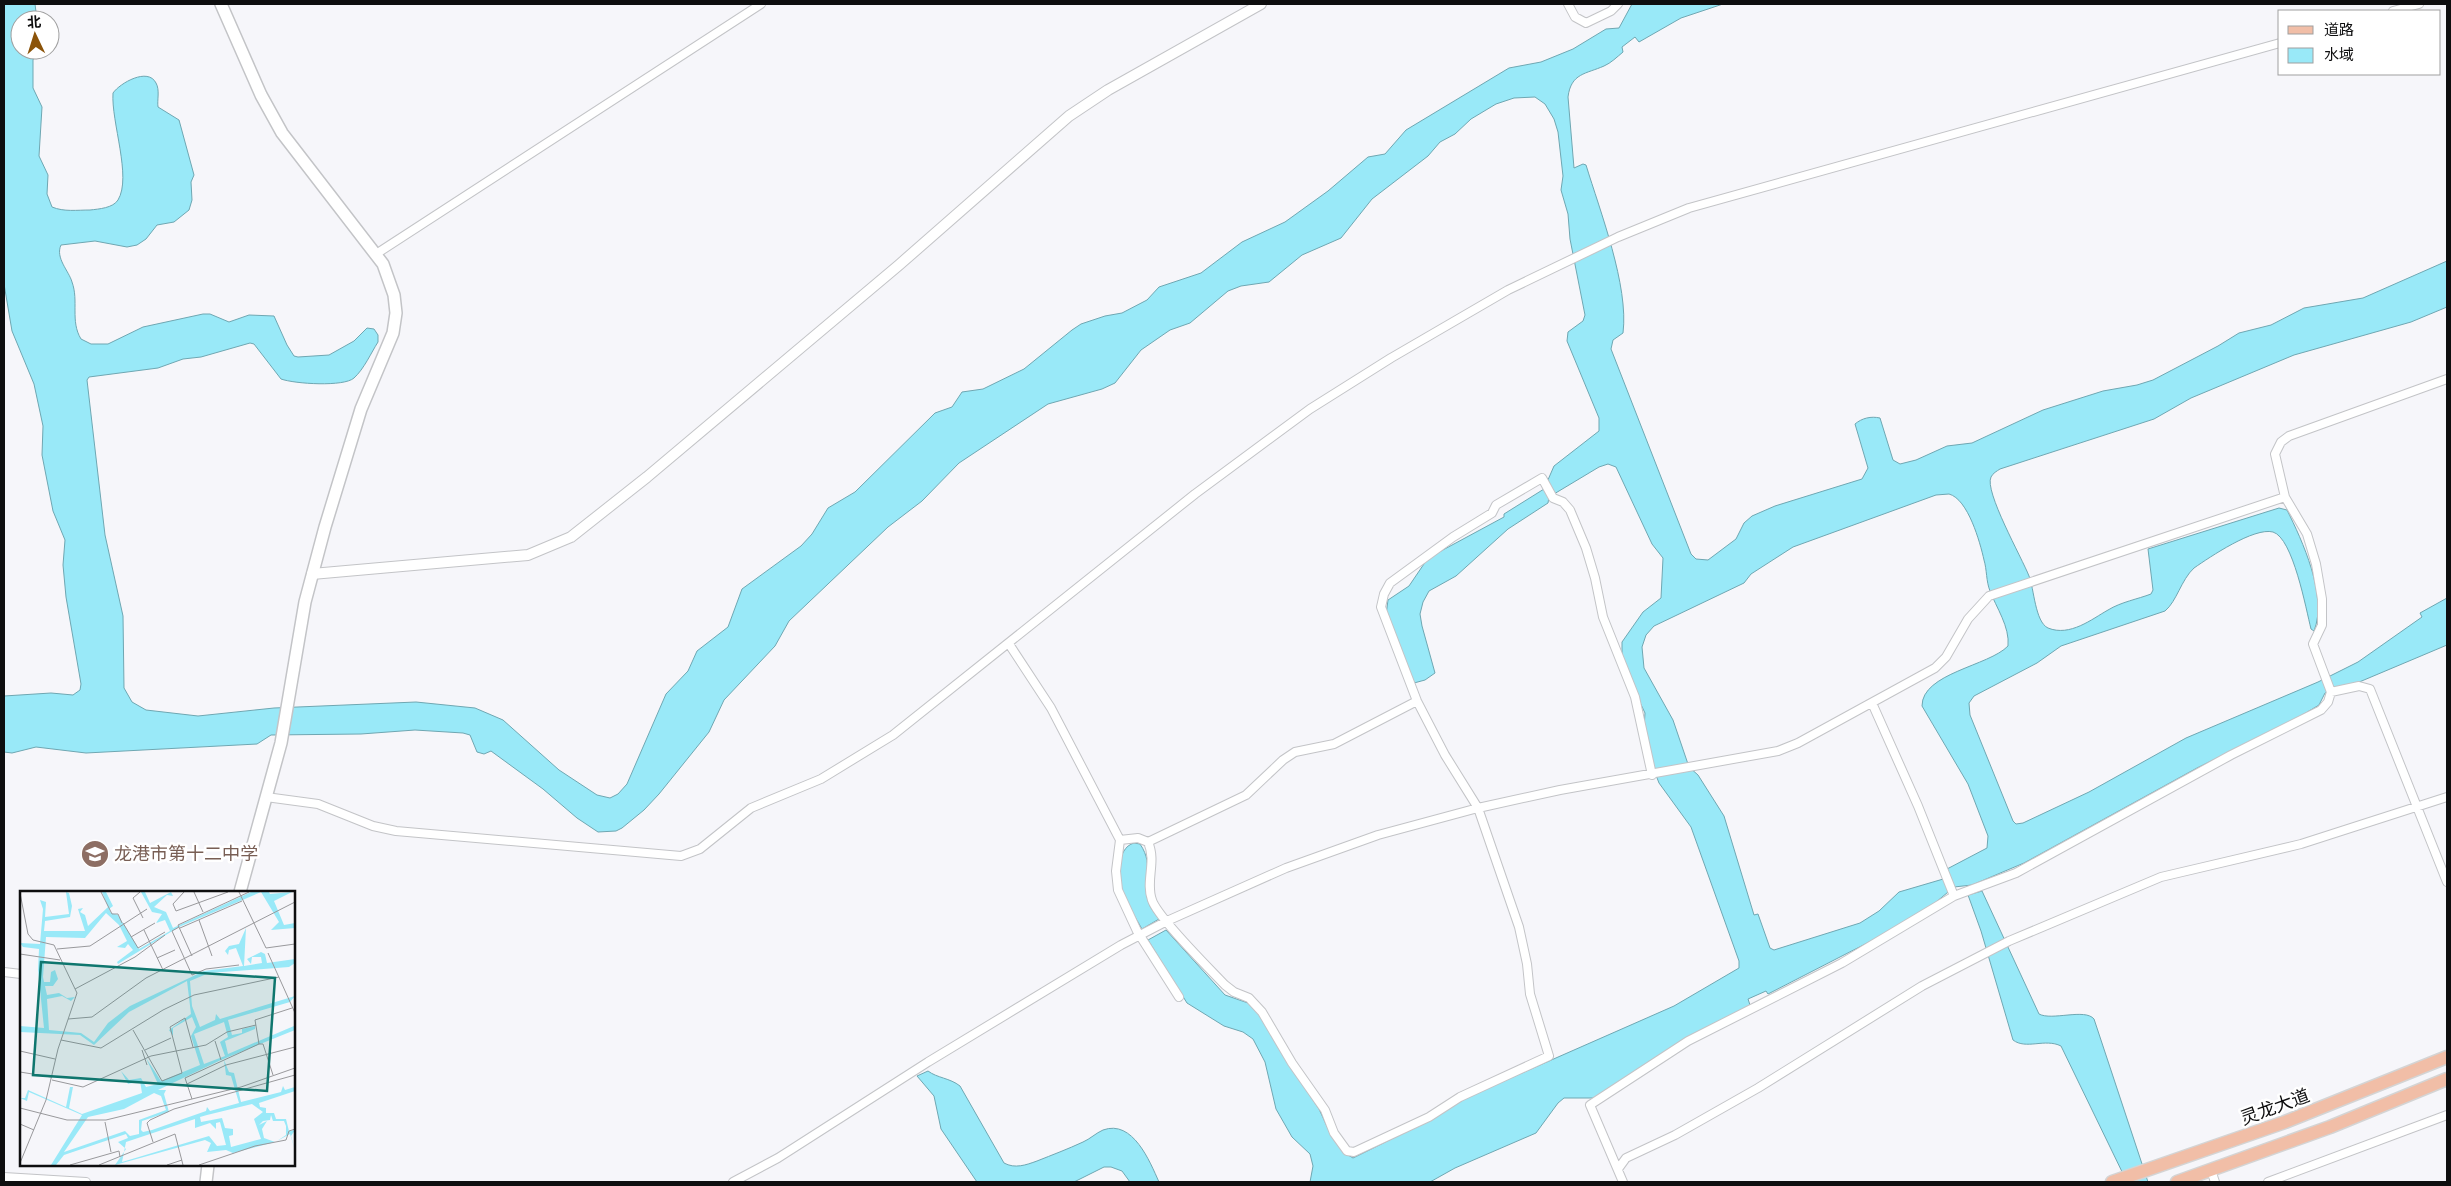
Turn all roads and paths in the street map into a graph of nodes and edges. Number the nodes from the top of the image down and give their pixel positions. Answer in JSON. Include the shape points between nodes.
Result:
{"nodes":[{"id":1,"x":221,"y":4,"type":"edge"},
{"id":2,"x":761,"y":4,"type":"edge"},
{"id":3,"x":1260,"y":4,"type":"edge"},
{"id":4,"x":1568,"y":4,"type":"edge"},
{"id":5,"x":1618,"y":4,"type":"edge"},
{"id":6,"x":2419,"y":4,"type":"edge"},
{"id":7,"x":2397,"y":10,"type":"edge"},
{"id":8,"x":2278,"y":44,"type":"edge"},
{"id":9,"x":376,"y":254,"type":"junction"},
{"id":10,"x":2447,"y":379,"type":"edge"},
{"id":11,"x":2286,"y":497,"type":"junction"},
{"id":12,"x":312,"y":574,"type":"junction"},
{"id":13,"x":1009,"y":644,"type":"junction"},
{"id":14,"x":2331,"y":693,"type":"junction"},
{"id":15,"x":1417,"y":700,"type":"junction"},
{"id":16,"x":1872,"y":703,"type":"junction"},
{"id":17,"x":1653,"y":775,"type":"junction"},
{"id":18,"x":266,"y":797,"type":"junction"},
{"id":19,"x":2447,"y":797,"type":"edge"},
{"id":20,"x":2417,"y":806,"type":"junction"},
{"id":21,"x":1478,"y":808,"type":"junction"},
{"id":22,"x":1120,"y":840,"type":"junction"},
{"id":23,"x":1148,"y":842,"type":"junction"},
{"id":24,"x":2447,"y":882,"type":"edge"},
{"id":25,"x":240,"y":891,"type":"edge"},
{"id":26,"x":1953,"y":893,"type":"junction"},
{"id":27,"x":1167,"y":921,"type":"junction"},
{"id":28,"x":1140,"y":936,"type":"junction"},
{"id":29,"x":4,"y":972,"type":"edge"},
{"id":30,"x":20,"y":974,"type":"edge"},
{"id":31,"x":1179,"y":997,"type":"dead end"},
{"id":32,"x":2447,"y":1058,"type":"edge"},
{"id":33,"x":2447,"y":1079,"type":"edge"},
{"id":34,"x":2447,"y":1115,"type":"edge"},
{"id":35,"x":208,"y":1166,"type":"edge"},
{"id":36,"x":1618,"y":1169,"type":"junction"},
{"id":37,"x":2213,"y":1176,"type":"edge"},
{"id":38,"x":4,"y":1177,"type":"edge"},
{"id":39,"x":86,"y":1182,"type":"edge"},
{"id":40,"x":206,"y":1182,"type":"edge"},
{"id":41,"x":733,"y":1182,"type":"edge"},
{"id":42,"x":1623,"y":1182,"type":"edge"},
{"id":43,"x":2112,"y":1182,"type":"edge"},
{"id":44,"x":2177,"y":1182,"type":"edge"},
{"id":45,"x":2268,"y":1182,"type":"edge"}],
"edges":[{"from":1,"to":9,"type":"main road","via":[[261,95],[282,133]]},
{"from":2,"to":9,"type":"street"},
{"from":3,"to":12,"type":"street","via":[[1108,90],[1069,116],[900,265],[571,537],[528,555]]},
{"from":4,"to":5,"type":"street","via":[[1575,17],[1586,23]]},
{"from":6,"to":7,"type":"street"},
{"from":8,"to":13,"type":"street","via":[[1710,202],[1618,237],[1567,261],[1508,290],[1310,409],[1195,494]]},
{"from":9,"to":12,"type":"main road","via":[[392,287],[396,323],[354,427]]},
{"from":10,"to":11,"type":"street","via":[[2285,439],[2275,454]]},
{"from":11,"to":14,"type":"street","via":[[2307,534],[2316,564],[2322,624],[2313,644]]},
{"from":11,"to":16,"type":"street","via":[[1989,596],[1968,619],[1941,663]]},
{"from":12,"to":18,"type":"main road","via":[[281,743]]},
{"from":13,"to":18,"type":"street","via":[[875,747],[821,779],[751,808],[700,849],[686,855],[396,830],[373,826],[318,804]]},
{"from":13,"to":22,"type":"street","via":[[1051,708]]},
{"from":14,"to":20,"type":"street","via":[[2359,686],[2370,688]]},
{"from":14,"to":26,"type":"street","via":[[2321,710],[2231,755],[2016,873]]},
{"from":15,"to":17,"type":"street","via":[[1381,608],[1386,589],[1407,569],[1453,536],[1492,513],[1496,505],[1542,478],[1553,498],[1570,510],[1586,548],[1603,617],[1635,697]]},
{"from":15,"to":21,"type":"street","via":[[1445,755]]},
{"from":15,"to":23,"type":"street","via":[[1334,744],[1295,752],[1246,795]]},
{"from":16,"to":17,"type":"street","via":[[1778,751]]},
{"from":16,"to":26,"type":"street"},
{"from":17,"to":21,"type":"street"},
{"from":18,"to":25,"type":"main road"},
{"from":19,"to":20,"type":"street"},
{"from":20,"to":24,"type":"street"},
{"from":20,"to":36,"type":"street","via":[[2301,844],[2161,877],[2010,941],[1922,986],[1725,1107],[1626,1158]]},
{"from":21,"to":27,"type":"street","via":[[1378,835],[1317,856]]},
{"from":21,"to":27,"type":"street","via":[[1519,927],[1530,994],[1549,1056],[1460,1097],[1429,1117],[1365,1148],[1350,1152],[1344,1149],[1325,1110],[1292,1064],[1259,1008],[1249,998],[1225,985]]},
{"from":22,"to":23,"type":"street","via":[[1138,838]]},
{"from":22,"to":28,"type":"street","via":[[1116,884]]},
{"from":23,"to":27,"type":"street","via":[[1153,860],[1151,897]]},
{"from":26,"to":36,"type":"street","via":[[1842,963],[1688,1041],[1590,1105]]},
{"from":27,"to":28,"type":"street"},
{"from":28,"to":31,"type":"street"},
{"from":28,"to":41,"type":"street","via":[[996,1021],[778,1158]]},
{"from":29,"to":30,"type":"street"},
{"from":32,"to":43,"type":"main road","name":"灵龙大道","via":[[2322,1108]]},
{"from":33,"to":37,"type":"main road"},
{"from":34,"to":45,"type":"street"},
{"from":35,"to":40,"type":"main road"},
{"from":36,"to":42,"type":"street"},
{"from":37,"to":44,"type":"main road"},
{"from":38,"to":39,"type":"street"}]}
